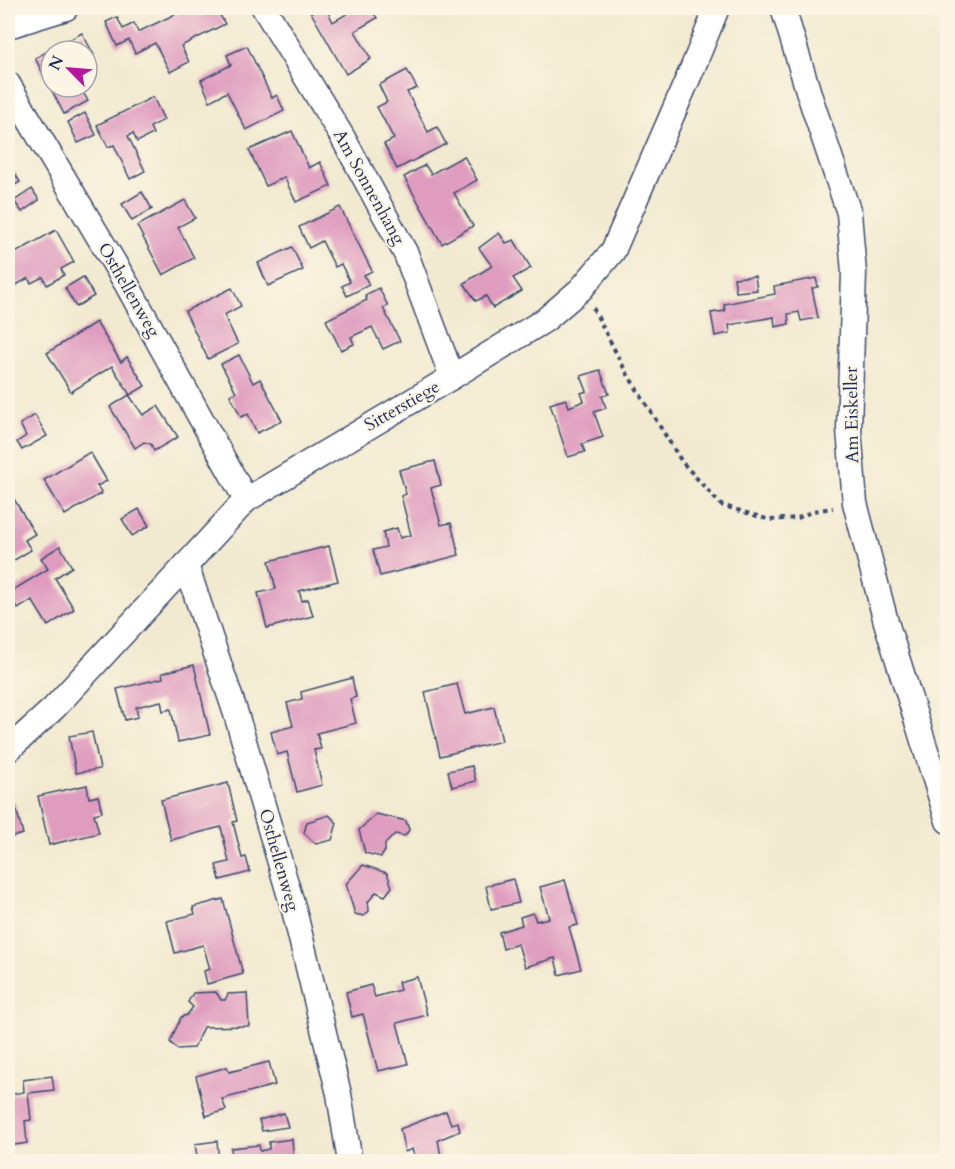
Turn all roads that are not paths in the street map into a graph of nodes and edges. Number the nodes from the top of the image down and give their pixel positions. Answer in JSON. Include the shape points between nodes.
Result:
{"nodes":[{"id":1,"x":66,"y":8,"type":"edge"},
{"id":2,"x":264,"y":8,"type":"edge"},
{"id":3,"x":717,"y":8,"type":"edge"},
{"id":4,"x":783,"y":8,"type":"edge"},
{"id":5,"x":8,"y":26,"type":"edge"},
{"id":6,"x":8,"y":84,"type":"edge"},
{"id":7,"x":452,"y":377,"type":"junction"},
{"id":8,"x":246,"y":500,"type":"junction"},
{"id":9,"x":186,"y":564,"type":"junction"},
{"id":10,"x":8,"y":750,"type":"edge"},
{"id":11,"x":948,"y":821,"type":"edge"},
{"id":12,"x":350,"y":1161,"type":"edge"}],
"edges":[{"from":1,"to":5,"type":"street"},
{"from":2,"to":7,"type":"street","name":"Am Sonnenhang","via":[[343,138],[406,254]]},
{"from":3,"to":7,"type":"street","name":"Sitterstiege","via":[[613,251],[581,290],[544,320]]},
{"from":4,"to":11,"type":"street","name":"Am Eiskeller","via":[[849,213],[854,273],[849,429],[855,503],[886,622]]},
{"from":6,"to":8,"type":"street","name":"Osthellenweg","via":[[126,283]]},
{"from":7,"to":8,"type":"street","name":"Sitterstiege"},
{"from":8,"to":9,"type":"street","name":"Sitterstiege"},
{"from":9,"to":10,"type":"street","name":"Sitterstiege","via":[[54,708]]},
{"from":9,"to":12,"type":"street","name":"Osthellenweg","via":[[236,714],[294,910],[339,1094]]}]}
